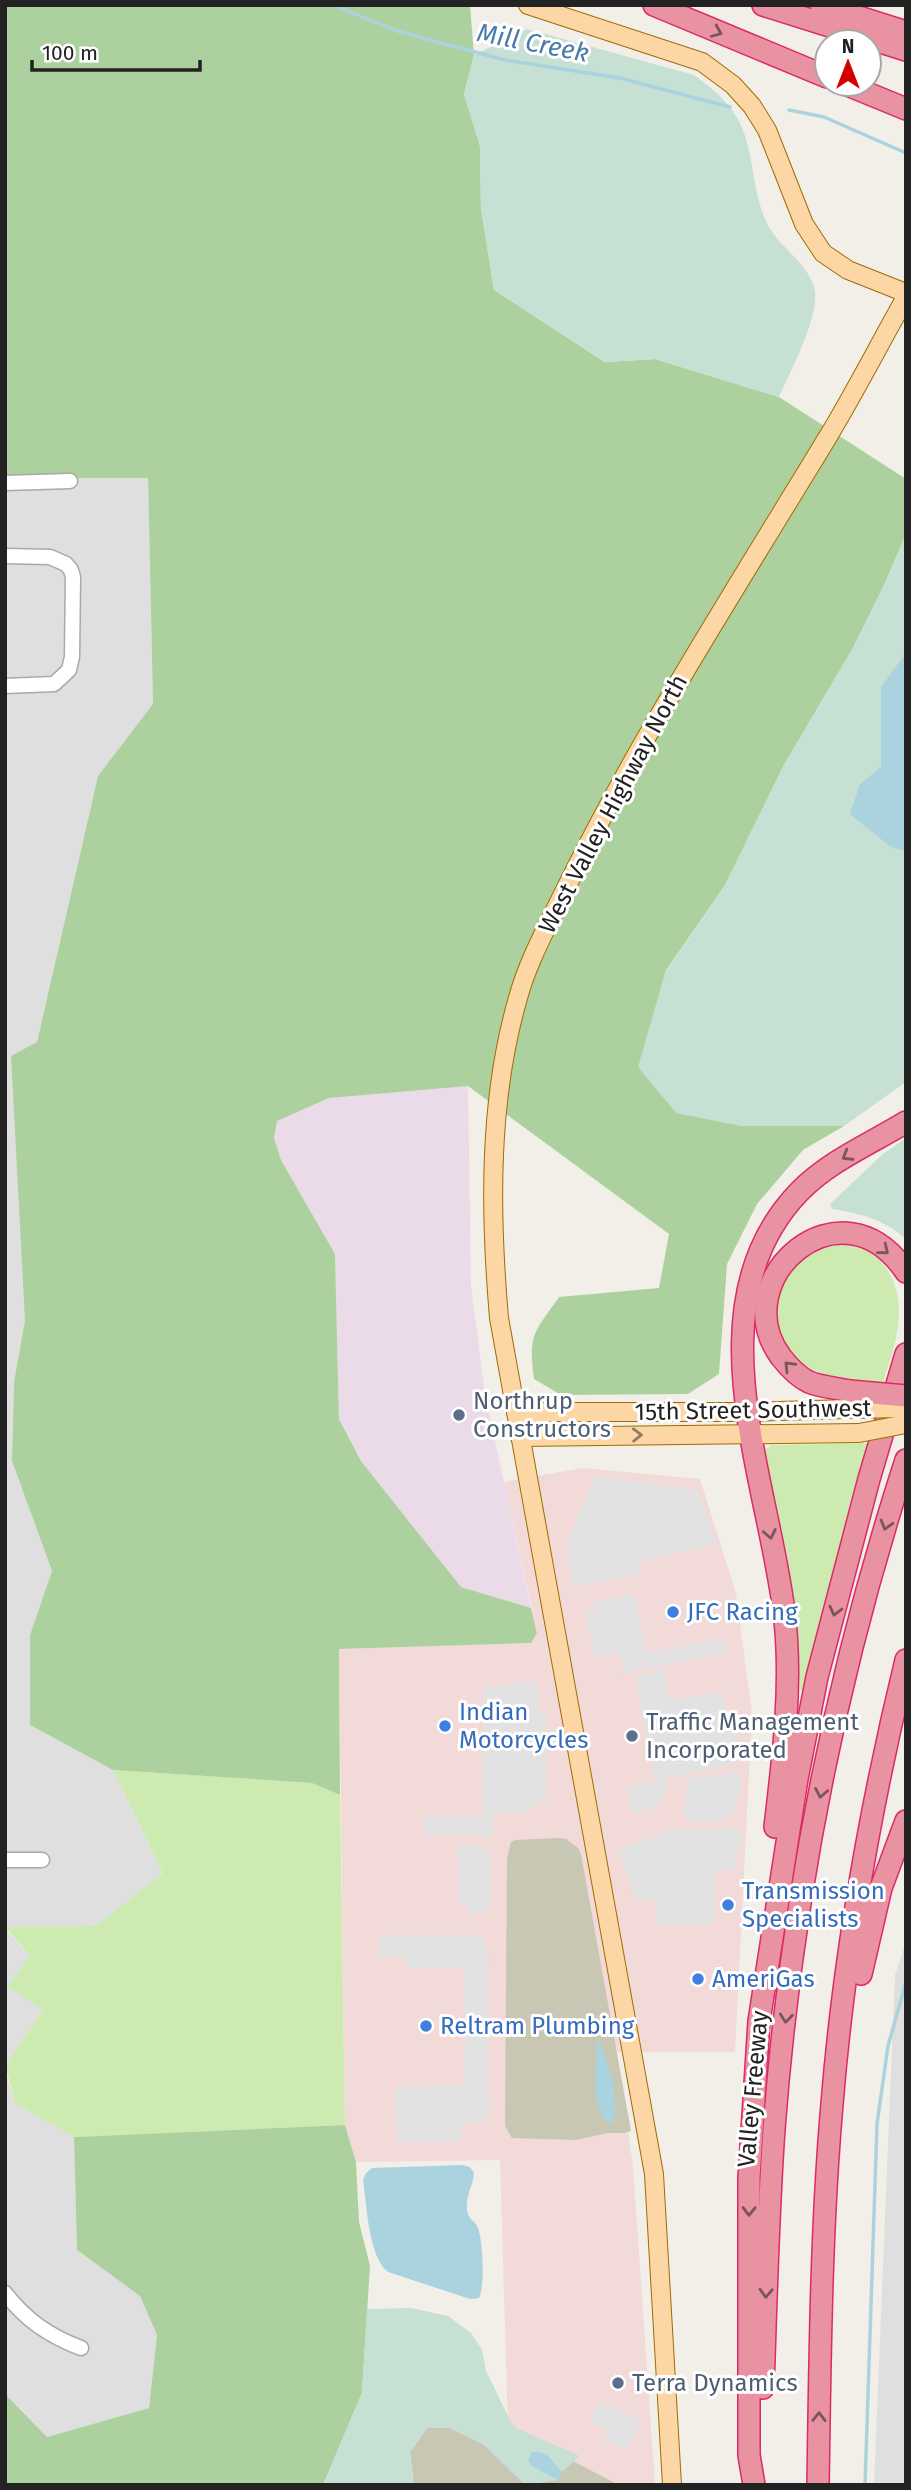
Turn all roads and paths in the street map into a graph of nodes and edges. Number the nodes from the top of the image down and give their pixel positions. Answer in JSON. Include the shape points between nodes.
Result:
{"nodes":[{"id":1,"x":527,"y":5,"type":"edge"},
{"id":2,"x":654,"y":5,"type":"edge"},
{"id":3,"x":763,"y":5,"type":"edge"},
{"id":4,"x":821,"y":5,"type":"edge"},
{"id":5,"x":906,"y":32,"type":"edge"},
{"id":6,"x":906,"y":50,"type":"edge"},
{"id":7,"x":813,"y":71,"type":"edge"},
{"id":8,"x":881,"y":98,"type":"edge"},
{"id":9,"x":906,"y":108,"type":"edge"},
{"id":10,"x":906,"y":295,"type":"edge"},
{"id":11,"x":70,"y":481,"type":"dead end"},
{"id":12,"x":5,"y":483,"type":"edge"},
{"id":13,"x":5,"y":556,"type":"edge"},
{"id":14,"x":5,"y":686,"type":"edge"},
{"id":15,"x":906,"y":1122,"type":"edge"},
{"id":16,"x":906,"y":1272,"type":"edge"},
{"id":17,"x":906,"y":1354,"type":"edge"},
{"id":18,"x":906,"y":1396,"type":"edge"},
{"id":19,"x":848,"y":1400,"type":"junction"},
{"id":20,"x":906,"y":1408,"type":"edge"},
{"id":21,"x":516,"y":1412,"type":"junction"},
{"id":22,"x":748,"y":1412,"type":"junction"},
{"id":23,"x":906,"y":1424,"type":"edge"},
{"id":24,"x":906,"y":1432,"type":"edge"},
{"id":25,"x":859,"y":1433,"type":"junction"},
{"id":26,"x":751,"y":1434,"type":"junction"},
{"id":27,"x":520,"y":1437,"type":"junction"},
{"id":28,"x":906,"y":1460,"type":"edge"},
{"id":29,"x":906,"y":1660,"type":"edge"},
{"id":30,"x":906,"y":1821,"type":"edge"},
{"id":31,"x":5,"y":1860,"type":"edge"},
{"id":32,"x":42,"y":1860,"type":"dead end"},
{"id":33,"x":759,"y":2021,"type":"junction"},
{"id":34,"x":826,"y":2187,"type":"junction"},
{"id":35,"x":5,"y":2293,"type":"edge"},
{"id":36,"x":80,"y":2348,"type":"dead end"},
{"id":37,"x":672,"y":2485,"type":"edge"},
{"id":38,"x":757,"y":2485,"type":"edge"},
{"id":39,"x":818,"y":2485,"type":"edge"}],
"edges":[{"from":1,"to":10,"type":"main road","via":[[702,62],[733,85],[767,130],[804,225],[823,253],[848,270]]},
{"from":2,"to":7,"type":"highway","one_way":true},
{"from":3,"to":6,"type":"highway"},
{"from":4,"to":5,"type":"highway"},
{"from":8,"to":9,"type":"highway"},
{"from":10,"to":21,"type":"main road","name":"West Valley Highway North","via":[[830,433],[702,640],[600,819],[541,938],[518,996],[498,1105],[493,1245],[499,1318]]},
{"from":11,"to":12,"type":"street"},
{"from":13,"to":14,"type":"street","via":[[50,557],[66,564],[73,577],[72,657],[64,676],[54,684]]},
{"from":15,"to":22,"type":"highway","one_way":true,"via":[[819,1174],[773,1226],[749,1289],[741,1356]]},
{"from":19,"to":16,"type":"highway","one_way":true,"via":[[806,1381],[780,1356],[767,1326],[774,1280],[785,1260],[806,1241],[840,1233],[873,1241]]},
{"from":17,"to":33,"type":"highway","one_way":true,"via":[[817,1677]]},
{"from":18,"to":19,"type":"highway","bridge":true},
{"from":19,"to":20,"type":"main road","name":"15th Street Southwest","bridge":true},
{"from":19,"to":22,"type":"main road","name":"15th Street Southwest"},
{"from":21,"to":22,"type":"main road","name":"15th Street Southwest"},
{"from":21,"to":27,"type":"main road","name":"West Valley Highway North"},
{"from":22,"to":26,"type":"highway"},
{"from":23,"to":25,"type":"main road","bridge":true},
{"from":24,"to":25,"type":"main road","name":"15th Street Southwest","bridge":true},
{"from":25,"to":26,"type":"main road","name":"15th Street Southwest"},
{"from":27,"to":26,"type":"main road","name":"15th Street Southwest","one_way":true},
{"from":26,"to":33,"type":"highway","one_way":true,"via":[[781,1590],[788,1673]]},
{"from":27,"to":37,"type":"main road","name":"West Valley Highway North","via":[[654,2174]]},
{"from":28,"to":38,"type":"highway","name":"Valley Freeway","one_way":true,"via":[[843,1690],[810,1846],[794,1951],[774,2127]]},
{"from":29,"to":34,"type":"highway","via":[[879,1781],[851,1947]]},
{"from":30,"to":34,"type":"highway","via":[[868,1936]]},
{"from":31,"to":32,"type":"street"},
{"from":33,"to":38,"type":"highway","one_way":true,"via":[[749,2233],[749,2455]]},
{"from":39,"to":34,"type":"highway","one_way":true},
{"from":35,"to":36,"type":"street","via":[[36,2326]]}]}
